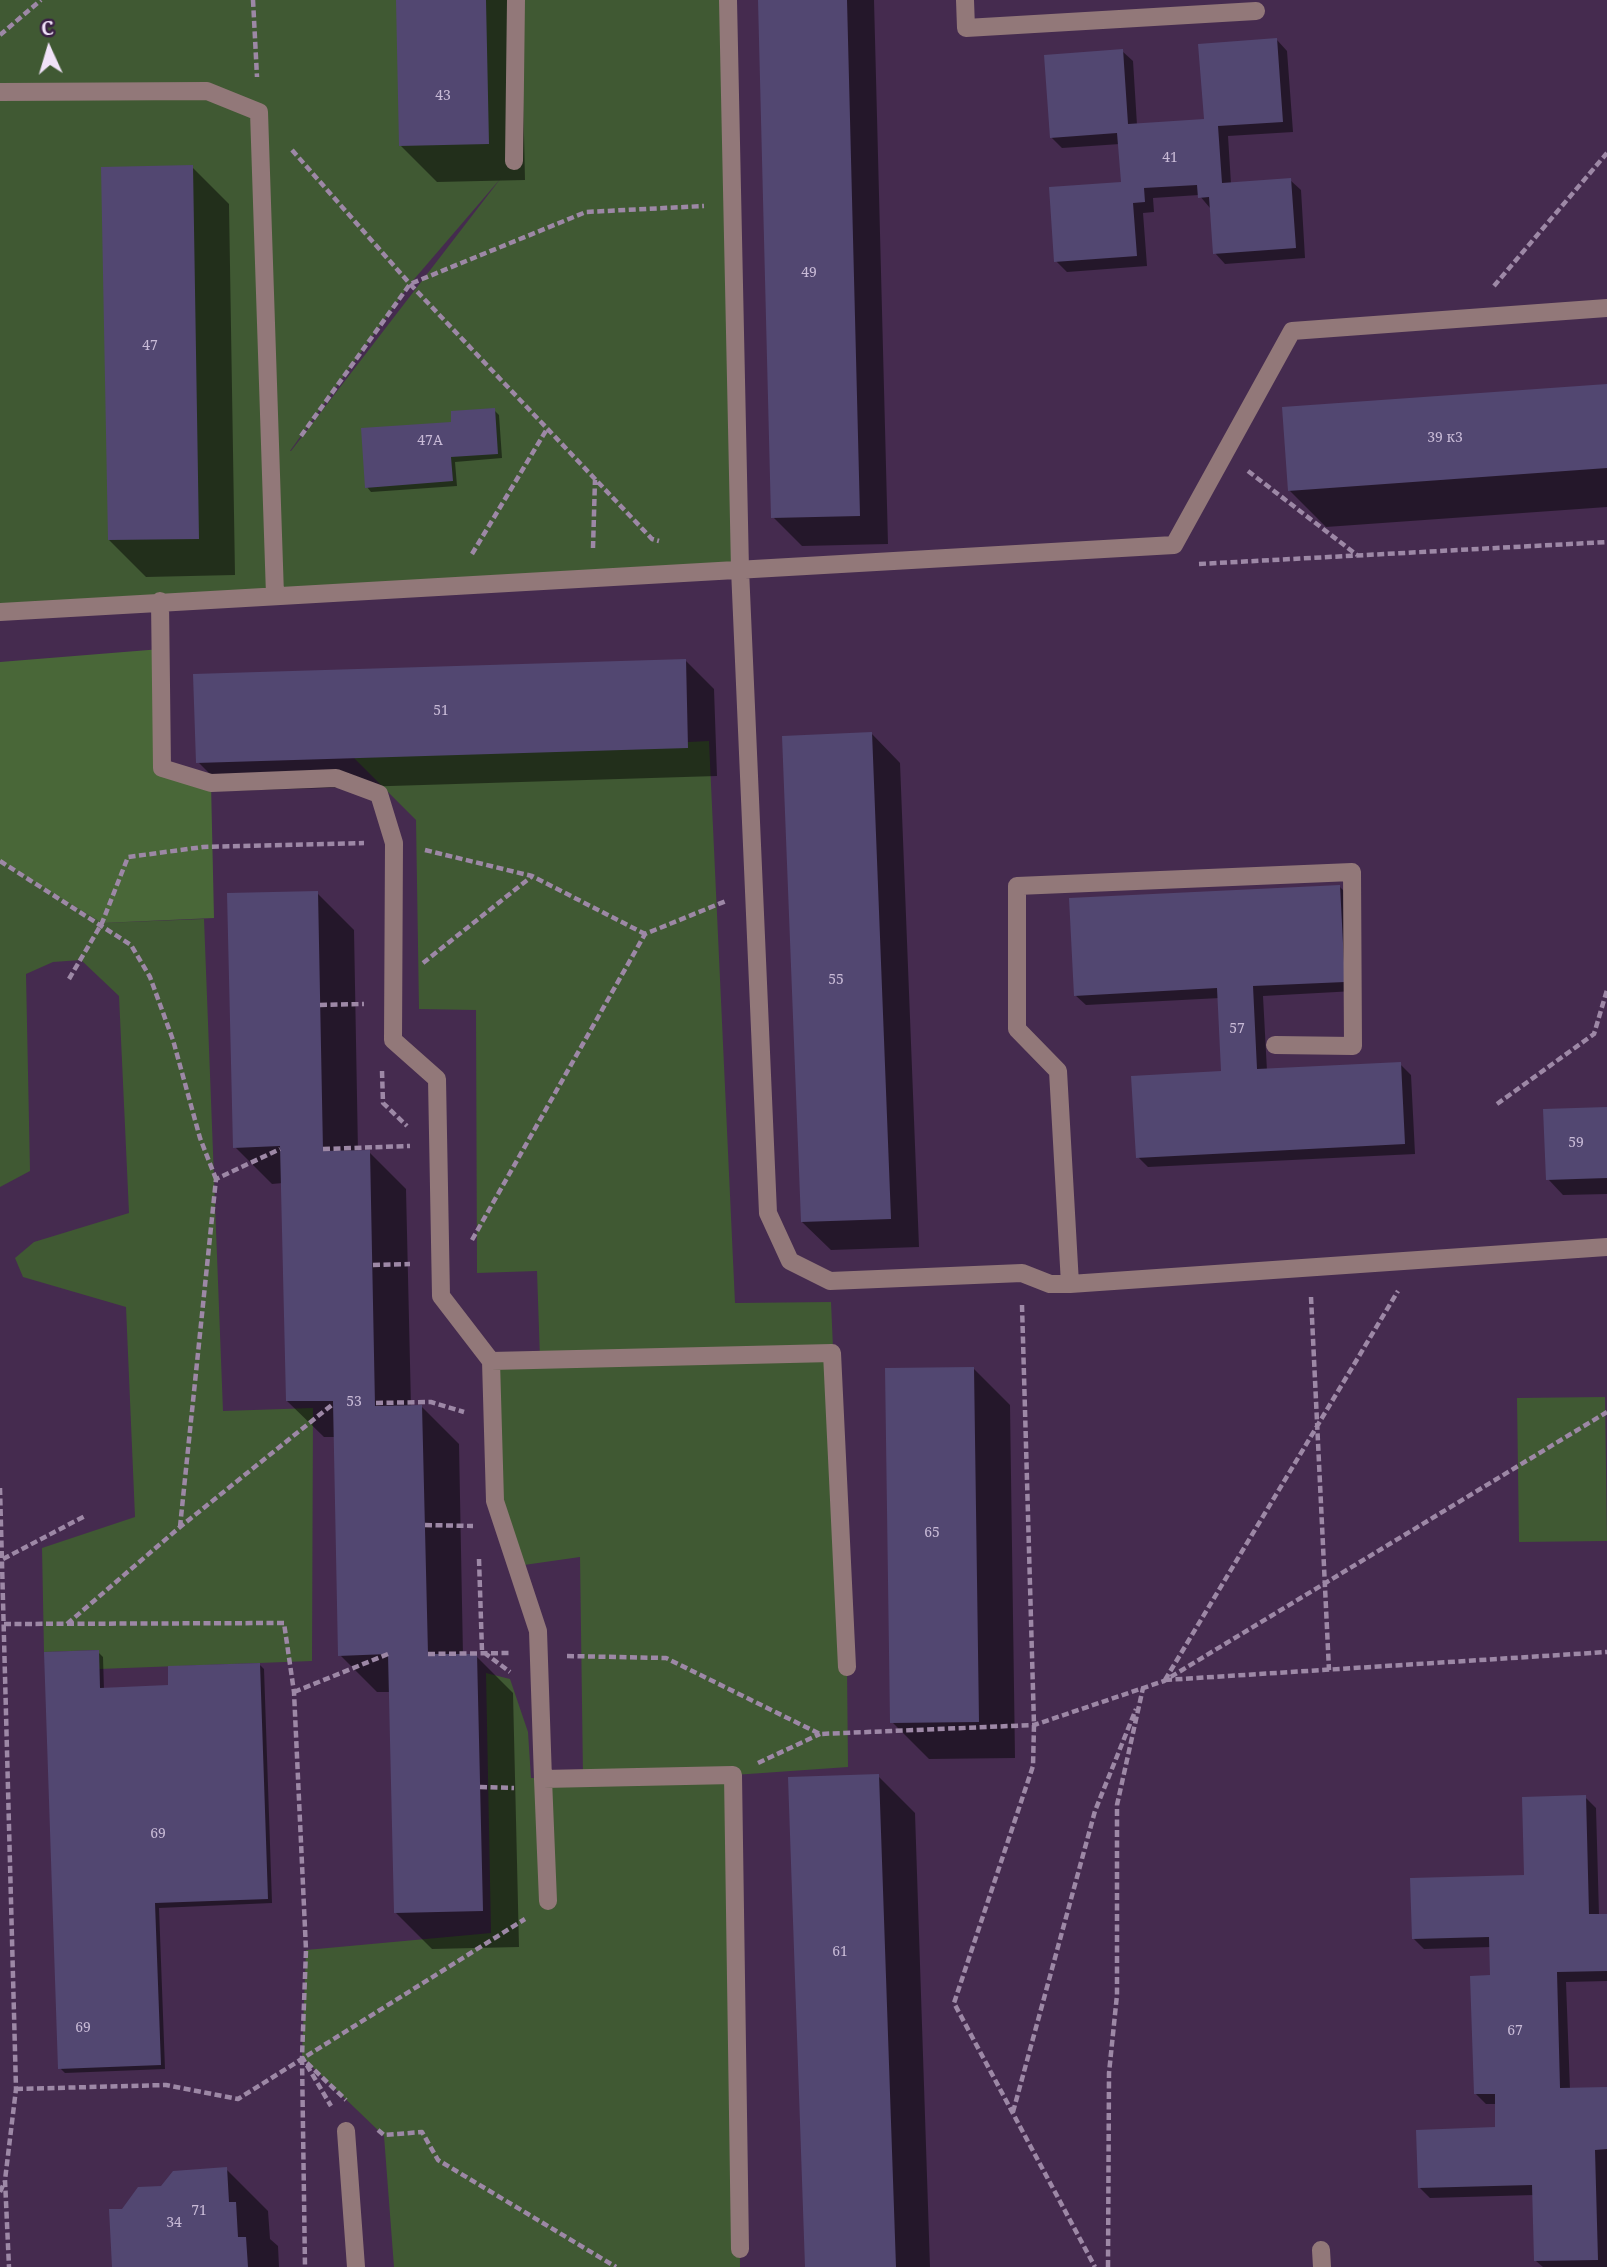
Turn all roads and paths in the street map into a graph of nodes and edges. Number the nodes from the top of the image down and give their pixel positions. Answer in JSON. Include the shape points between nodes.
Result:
{"nodes":[{"id":1,"x":41,"y":0,"type":"edge"},
{"id":2,"x":253,"y":0,"type":"edge"},
{"id":3,"x":516,"y":0,"type":"edge"},
{"id":4,"x":728,"y":0,"type":"edge"},
{"id":5,"x":965,"y":0,"type":"edge"},
{"id":6,"x":1256,"y":11,"type":"dead end"},
{"id":7,"x":0,"y":35,"type":"edge"},
{"id":8,"x":0,"y":92,"type":"edge"},
{"id":9,"x":259,"y":112,"type":"junction"},
{"id":10,"x":1607,"y":153,"type":"edge"},
{"id":11,"x":514,"y":161,"type":"dead end"},
{"id":12,"x":732,"y":204,"type":"junction"},
{"id":13,"x":410,"y":284,"type":"junction"},
{"id":14,"x":1607,"y":308,"type":"edge"},
{"id":15,"x":1466,"y":318,"type":"junction"},
{"id":16,"x":547,"y":429,"type":"junction"},
{"id":17,"x":1225,"y":453,"type":"junction"},
{"id":18,"x":271,"y":477,"type":"junction"},
{"id":19,"x":595,"y":479,"type":"junction"},
{"id":20,"x":664,"y":543,"type":"dead end"},
{"id":21,"x":1358,"y":555,"type":"dead end"},
{"id":22,"x":740,"y":569,"type":"junction"},
{"id":23,"x":592,"y":577,"type":"junction"},
{"id":24,"x":453,"y":584,"type":"junction"},
{"id":25,"x":275,"y":595,"type":"junction"},
{"id":26,"x":160,"y":601,"type":"junction"},
{"id":27,"x":0,"y":612,"type":"edge"},
{"id":28,"x":394,"y":843,"type":"junction"},
{"id":29,"x":0,"y":861,"type":"edge"},
{"id":30,"x":532,"y":876,"type":"junction"},
{"id":31,"x":754,"y":889,"type":"junction"},
{"id":32,"x":102,"y":923,"type":"junction"},
{"id":33,"x":645,"y":934,"type":"junction"},
{"id":34,"x":69,"y":979,"type":"dead end"},
{"id":35,"x":393,"y":986,"type":"junction"},
{"id":36,"x":1607,"y":990,"type":"edge"},
{"id":37,"x":369,"y":1004,"type":"dead end"},
{"id":38,"x":320,"y":1005,"type":"dead end"},
{"id":39,"x":1275,"y":1045,"type":"dead end"},
{"id":40,"x":382,"y":1066,"type":"dead end"},
{"id":41,"x":1497,"y":1104,"type":"dead end"},
{"id":42,"x":420,"y":1146,"type":"junction"},
{"id":43,"x":439,"y":1146,"type":"junction"},
{"id":44,"x":280,"y":1149,"type":"dead end"},
{"id":45,"x":323,"y":1149,"type":"dead end"},
{"id":46,"x":216,"y":1179,"type":"junction"},
{"id":47,"x":1607,"y":1247,"type":"edge"},
{"id":48,"x":468,"y":1248,"type":"dead end"},
{"id":49,"x":1417,"y":1260,"type":"junction"},
{"id":50,"x":373,"y":1265,"type":"dead end"},
{"id":51,"x":411,"y":1265,"type":"dead end"},
{"id":52,"x":1310,"y":1268,"type":"junction"},
{"id":53,"x":1022,"y":1273,"type":"junction"},
{"id":54,"x":1070,"y":1284,"type":"junction"},
{"id":55,"x":491,"y":1361,"type":"junction"},
{"id":56,"x":376,"y":1403,"type":"dead end"},
{"id":57,"x":333,"y":1404,"type":"dead end"},
{"id":58,"x":1607,"y":1412,"type":"edge"},
{"id":59,"x":495,"y":1422,"type":"junction"},
{"id":60,"x":1317,"y":1426,"type":"junction"},
{"id":61,"x":0,"y":1488,"type":"edge"},
{"id":62,"x":85,"y":1516,"type":"dead end"},
{"id":63,"x":425,"y":1525,"type":"dead end"},
{"id":64,"x":478,"y":1526,"type":"dead end"},
{"id":65,"x":180,"y":1527,"type":"junction"},
{"id":66,"x":479,"y":1554,"type":"dead end"},
{"id":67,"x":3,"y":1559,"type":"junction"},
{"id":68,"x":1324,"y":1583,"type":"junction"},
{"id":69,"x":67,"y":1623,"type":"junction"},
{"id":70,"x":4,"y":1624,"type":"junction"},
{"id":71,"x":482,"y":1651,"type":"junction"},
{"id":72,"x":1607,"y":1652,"type":"edge"},
{"id":73,"x":388,"y":1654,"type":"dead end"},
{"id":74,"x":428,"y":1654,"type":"dead end"},
{"id":75,"x":539,"y":1655,"type":"junction"},
{"id":76,"x":847,"y":1667,"type":"dead end"},
{"id":77,"x":1329,"y":1670,"type":"junction"},
{"id":78,"x":514,"y":1675,"type":"dead end"},
{"id":79,"x":1164,"y":1681,"type":"junction"},
{"id":80,"x":1143,"y":1688,"type":"junction"},
{"id":81,"x":294,"y":1692,"type":"junction"},
{"id":82,"x":1142,"y":1694,"type":"junction"},
{"id":83,"x":1034,"y":1725,"type":"junction"},
{"id":84,"x":820,"y":1734,"type":"junction"},
{"id":85,"x":733,"y":1775,"type":"junction"},
{"id":86,"x":543,"y":1779,"type":"junction"},
{"id":87,"x":480,"y":1787,"type":"dead end"},
{"id":88,"x":519,"y":1788,"type":"dead end"},
{"id":89,"x":548,"y":1901,"type":"joint"},
{"id":90,"x":302,"y":2057,"type":"junction"},
{"id":91,"x":16,"y":2089,"type":"junction"},
{"id":92,"x":356,"y":2109,"type":"dead end"},
{"id":93,"x":1013,"y":2113,"type":"junction"},
{"id":94,"x":374,"y":2127,"type":"dead end"},
{"id":95,"x":346,"y":2131,"type":"joint"},
{"id":96,"x":5,"y":2180,"type":"junction"},
{"id":97,"x":0,"y":2192,"type":"edge"},
{"id":98,"x":740,"y":2249,"type":"dead end"},
{"id":99,"x":9,"y":2267,"type":"edge"},
{"id":100,"x":305,"y":2267,"type":"edge"},
{"id":101,"x":356,"y":2267,"type":"edge"},
{"id":102,"x":616,"y":2267,"type":"edge"},
{"id":103,"x":1095,"y":2267,"type":"edge"},
{"id":104,"x":1108,"y":2267,"type":"edge"}],
"edges":[{"from":1,"to":7,"type":"path"},
{"from":2,"to":9,"type":"path"},
{"from":3,"to":11,"type":"lane"},
{"from":4,"to":12,"type":"lane"},
{"from":5,"to":6,"type":"lane","via":[[966,28]]},
{"from":8,"to":9,"type":"lane","via":[[206,91]]},
{"from":9,"to":13,"type":"path"},
{"from":9,"to":18,"type":"lane"},
{"from":10,"to":15,"type":"path"},
{"from":12,"to":13,"type":"path","via":[[586,212]]},
{"from":12,"to":22,"type":"lane"},
{"from":13,"to":16,"type":"path"},
{"from":13,"to":18,"type":"path"},
{"from":14,"to":15,"type":"lane"},
{"from":15,"to":17,"type":"lane","via":[[1292,331]]},
{"from":16,"to":19,"type":"path"},
{"from":16,"to":24,"type":"path"},
{"from":17,"to":21,"type":"path"},
{"from":17,"to":22,"type":"lane","via":[[1174,545]]},
{"from":18,"to":25,"type":"lane"},
{"from":19,"to":20,"type":"path","via":[[652,539]]},
{"from":19,"to":23,"type":"path"},
{"from":22,"to":23,"type":"lane"},
{"from":22,"to":31,"type":"lane"},
{"from":23,"to":24,"type":"lane"},
{"from":24,"to":25,"type":"lane"},
{"from":25,"to":26,"type":"lane"},
{"from":26,"to":27,"type":"lane"},
{"from":26,"to":28,"type":"lane","via":[[162,768],[211,783],[336,778],[379,794]]},
{"from":28,"to":30,"type":"path"},
{"from":28,"to":32,"type":"path","via":[[203,847],[128,857]]},
{"from":28,"to":35,"type":"lane"},
{"from":29,"to":32,"type":"path"},
{"from":30,"to":33,"type":"path"},
{"from":30,"to":35,"type":"path"},
{"from":31,"to":33,"type":"path"},
{"from":31,"to":53,"type":"lane","via":[[768,1213],[790,1261],[830,1281]]},
{"from":32,"to":34,"type":"path"},
{"from":32,"to":46,"type":"path","via":[[131,945],[150,977]]},
{"from":33,"to":48,"type":"path"},
{"from":35,"to":43,"type":"lane","via":[[393,1040],[437,1079]]},
{"from":36,"to":41,"type":"path","via":[[1594,1034]]},
{"from":37,"to":38,"type":"path"},
{"from":39,"to":54,"type":"lane","via":[[1353,1046],[1352,872],[1017,886],[1017,1029],[1058,1071]]},
{"from":40,"to":42,"type":"path","via":[[383,1103],[417,1135]]},
{"from":42,"to":43,"type":"path"},
{"from":42,"to":45,"type":"path"},
{"from":43,"to":55,"type":"lane","via":[[441,1296]]},
{"from":44,"to":46,"type":"path"},
{"from":46,"to":65,"type":"path"},
{"from":47,"to":49,"type":"lane"},
{"from":49,"to":52,"type":"lane"},
{"from":49,"to":60,"type":"path"},
{"from":50,"to":51,"type":"path"},
{"from":52,"to":54,"type":"lane"},
{"from":52,"to":60,"type":"path"},
{"from":53,"to":54,"type":"lane","via":[[1050,1284]]},
{"from":53,"to":83,"type":"path"},
{"from":55,"to":59,"type":"lane"},
{"from":55,"to":76,"type":"lane","via":[[832,1353]]},
{"from":56,"to":59,"type":"path","via":[[430,1402]]},
{"from":57,"to":65,"type":"path"},
{"from":58,"to":68,"type":"path"},
{"from":59,"to":75,"type":"lane","via":[[495,1501],[538,1631]]},
{"from":60,"to":68,"type":"path"},
{"from":60,"to":79,"type":"path"},
{"from":61,"to":67,"type":"path"},
{"from":62,"to":67,"type":"path"},
{"from":63,"to":64,"type":"path"},
{"from":65,"to":69,"type":"path"},
{"from":66,"to":71,"type":"path"},
{"from":67,"to":70,"type":"path"},
{"from":68,"to":77,"type":"path"},
{"from":68,"to":79,"type":"path"},
{"from":69,"to":70,"type":"path"},
{"from":69,"to":81,"type":"path","via":[[284,1623]]},
{"from":70,"to":91,"type":"path"},
{"from":71,"to":74,"type":"path"},
{"from":71,"to":75,"type":"path"},
{"from":71,"to":78,"type":"path"},
{"from":72,"to":77,"type":"path"},
{"from":73,"to":81,"type":"path"},
{"from":75,"to":84,"type":"path","via":[[666,1658]]},
{"from":75,"to":86,"type":"lane"},
{"from":77,"to":79,"type":"path"},
{"from":79,"to":80,"type":"path"},
{"from":80,"to":82,"type":"path"},
{"from":80,"to":83,"type":"path"},
{"from":81,"to":90,"type":"path","via":[[306,1950]]},
{"from":82,"to":93,"type":"path","via":[[1095,1811]]},
{"from":82,"to":104,"type":"path","via":[[1117,1805],[1117,1995],[1109,2073]]},
{"from":83,"to":84,"type":"path"},
{"from":83,"to":93,"type":"path","via":[[1033,1766],[954,2003]]},
{"from":84,"to":85,"type":"path"},
{"from":85,"to":86,"type":"lane"},
{"from":85,"to":98,"type":"lane"},
{"from":86,"to":89,"type":"lane"},
{"from":87,"to":88,"type":"path"},
{"from":89,"to":90,"type":"path"},
{"from":90,"to":91,"type":"path","via":[[238,2099],[166,2085]]},
{"from":90,"to":92,"type":"path"},
{"from":90,"to":95,"type":"path"},
{"from":90,"to":100,"type":"path"},
{"from":91,"to":96,"type":"path"},
{"from":93,"to":103,"type":"path"},
{"from":94,"to":102,"type":"path","via":[[384,2136],[422,2132],[438,2160]]},
{"from":95,"to":101,"type":"lane"},
{"from":96,"to":97,"type":"path"},
{"from":96,"to":99,"type":"path"}]}
